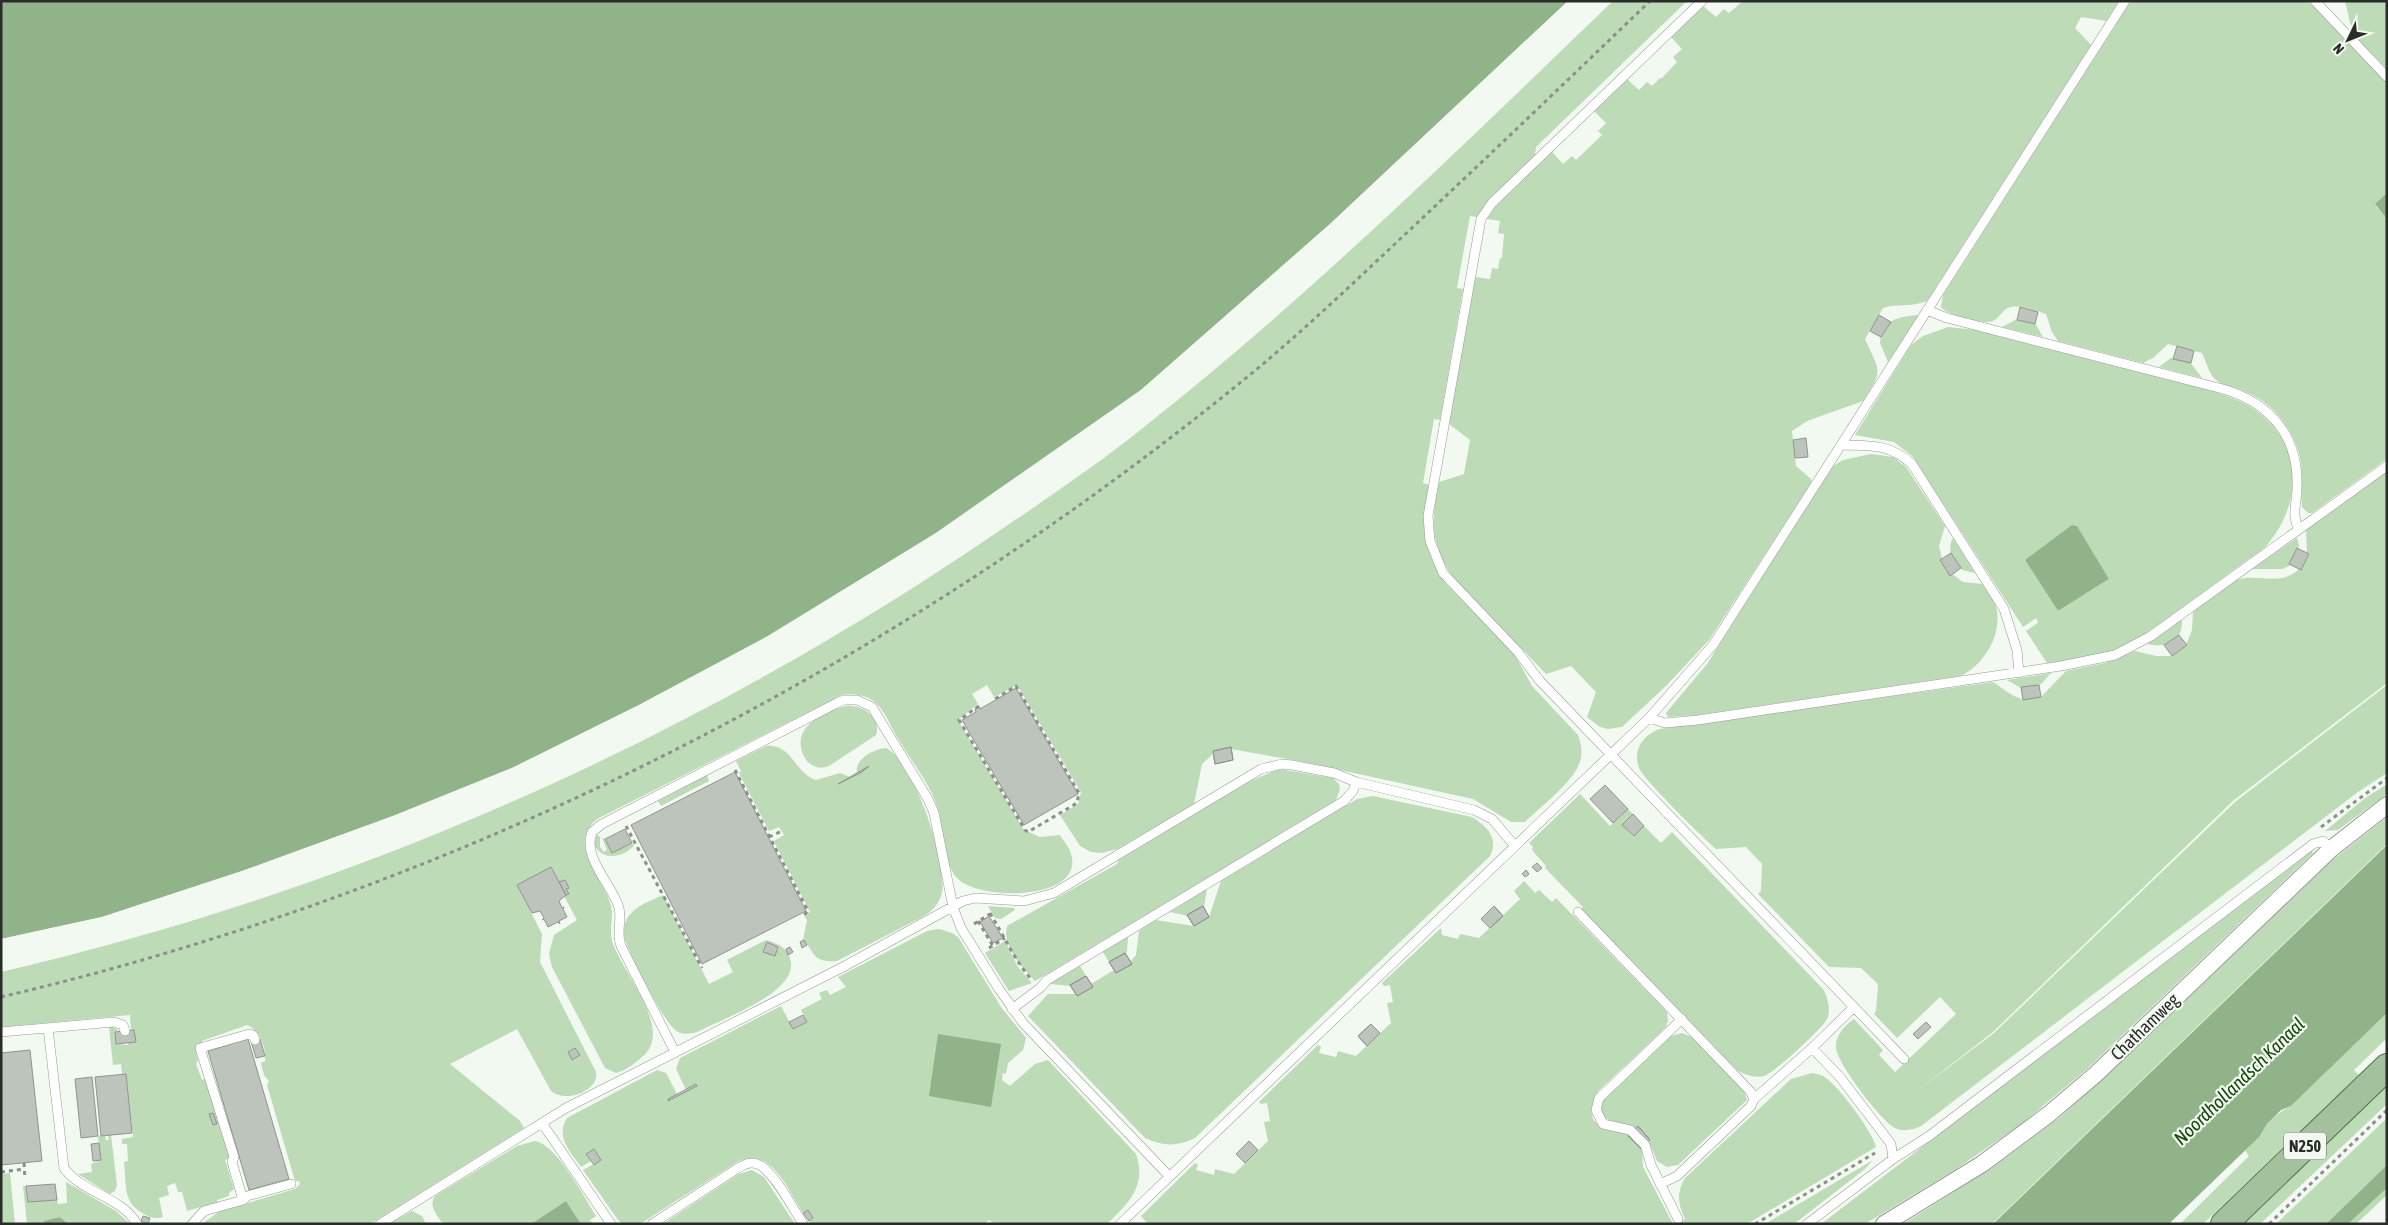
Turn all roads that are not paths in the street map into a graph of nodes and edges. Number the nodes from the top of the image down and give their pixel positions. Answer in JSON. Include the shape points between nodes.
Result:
{"nodes":[{"id":1,"x":1702,"y":1,"type":"edge"},
{"id":2,"x":2125,"y":1,"type":"edge"},
{"id":3,"x":2315,"y":1,"type":"edge"},
{"id":4,"x":2387,"y":77,"type":"edge"},
{"id":5,"x":1927,"y":310,"type":"junction"},
{"id":6,"x":1841,"y":445,"type":"junction"},
{"id":7,"x":2387,"y":466,"type":"edge"},
{"id":8,"x":2299,"y":529,"type":"junction"},
{"id":9,"x":2019,"y":673,"type":"junction"},
{"id":10,"x":1649,"y":718,"type":"junction"},
{"id":11,"x":1609,"y":753,"type":"junction"},
{"id":12,"x":1356,"y":782,"type":"junction"},
{"id":13,"x":2387,"y":806,"type":"edge"},
{"id":14,"x":1514,"y":845,"type":"junction"},
{"id":15,"x":2331,"y":849,"type":"junction"},
{"id":16,"x":953,"y":908,"type":"junction"},
{"id":17,"x":1578,"y":912,"type":"dead end"},
{"id":18,"x":1854,"y":1007,"type":"junction"},
{"id":19,"x":1012,"y":1009,"type":"junction"},
{"id":20,"x":1682,"y":1019,"type":"junction"},
{"id":21,"x":48,"y":1028,"type":"junction"},
{"id":22,"x":125,"y":1031,"type":"dead end"},
{"id":23,"x":1,"y":1032,"type":"edge"},
{"id":24,"x":255,"y":1040,"type":"dead end"},
{"id":25,"x":1812,"y":1048,"type":"junction"},
{"id":26,"x":676,"y":1052,"type":"junction"},
{"id":27,"x":1904,"y":1059,"type":"dead end"},
{"id":28,"x":2387,"y":1067,"type":"edge"},
{"id":29,"x":1754,"y":1099,"type":"junction"},
{"id":30,"x":542,"y":1123,"type":"junction"},
{"id":31,"x":1893,"y":1159,"type":"junction"},
{"id":32,"x":1169,"y":1176,"type":"junction"},
{"id":33,"x":291,"y":1184,"type":"dead end"},
{"id":34,"x":1660,"y":1184,"type":"junction"},
{"id":35,"x":243,"y":1200,"type":"junction"},
{"id":36,"x":1678,"y":1219,"type":"dead end"},
{"id":37,"x":1124,"y":1222,"type":"edge"},
{"id":38,"x":137,"y":1224,"type":"edge"},
{"id":39,"x":192,"y":1224,"type":"edge"},
{"id":40,"x":380,"y":1224,"type":"edge"},
{"id":41,"x":611,"y":1224,"type":"edge"},
{"id":42,"x":652,"y":1224,"type":"edge"},
{"id":43,"x":803,"y":1224,"type":"edge"},
{"id":44,"x":1807,"y":1224,"type":"edge"},
{"id":45,"x":1884,"y":1224,"type":"edge"},
{"id":46,"x":2224,"y":1224,"type":"edge"}],
"edges":[{"from":1,"to":11,"type":"lane","via":[[1492,203],[1481,219],[1428,516],[1433,551],[1447,578]]},
{"from":2,"to":5,"type":"lane"},
{"from":3,"to":4,"type":"lane"},
{"from":5,"to":6,"type":"lane"},
{"from":5,"to":8,"type":"lane","via":[[1947,318],[2219,387],[2252,400],[2278,422],[2290,444],[2296,466],[2294,513]]},
{"from":6,"to":9,"type":"lane","via":[[1883,447],[1912,464],[2004,609],[2017,650]]},
{"from":6,"to":10,"type":"lane","via":[[1713,645]]},
{"from":7,"to":8,"type":"lane"},
{"from":8,"to":9,"type":"lane","via":[[2135,646],[2092,661]]},
{"from":9,"to":10,"type":"lane","via":[[1698,720],[1665,723]]},
{"from":10,"to":11,"type":"lane"},
{"from":11,"to":14,"type":"lane"},
{"from":11,"to":18,"type":"lane"},
{"from":12,"to":14,"type":"lane","via":[[1481,812],[1502,829]]},
{"from":12,"to":16,"type":"lane","via":[[1334,773],[1292,764],[1261,769],[1054,893],[1024,901],[981,898],[962,901]]},
{"from":12,"to":19,"type":"lane","via":[[1344,800],[1047,980]]},
{"from":13,"to":15,"type":"street","name":"Chathamweg"},
{"from":14,"to":32,"type":"lane"},
{"from":15,"to":31,"type":"lane","via":[[2323,841],[2313,844],[1929,1136]]},
{"from":15,"to":45,"type":"street","name":"Chathamweg","via":[[2096,1074],[2049,1114],[1982,1164]]},
{"from":16,"to":19,"type":"lane"},
{"from":16,"to":26,"type":"lane"},
{"from":16,"to":26,"type":"lane","via":[[931,804],[875,711],[857,700],[844,700],[620,814],[596,827],[589,838],[590,849],[619,908],[617,935],[621,946]]},
{"from":17,"to":20,"type":"lane"},
{"from":18,"to":25,"type":"lane"},
{"from":18,"to":27,"type":"lane"},
{"from":19,"to":32,"type":"lane"},
{"from":20,"to":29,"type":"lane"},
{"from":20,"to":34,"type":"lane","via":[[1602,1095],[1596,1107],[1602,1123],[1630,1130],[1645,1145]]},
{"from":21,"to":22,"type":"lane","via":[[118,1022]]},
{"from":21,"to":23,"type":"lane"},
{"from":21,"to":38,"type":"lane","via":[[64,1168],[72,1177],[128,1211]]},
{"from":24,"to":35,"type":"lane","via":[[252,1034],[200,1048],[234,1157],[232,1162]]},
{"from":25,"to":29,"type":"lane"},
{"from":25,"to":31,"type":"lane","via":[[1840,1077],[1891,1144]]},
{"from":26,"to":30,"type":"lane"},
{"from":28,"to":46,"type":"main road","number":"N250"},
{"from":29,"to":34,"type":"lane","via":[[1751,1106],[1677,1176]]},
{"from":30,"to":40,"type":"lane"},
{"from":30,"to":41,"type":"lane"},
{"from":31,"to":44,"type":"lane"},
{"from":32,"to":37,"type":"lane"},
{"from":33,"to":35,"type":"lane","via":[[247,1196]]},
{"from":34,"to":36,"type":"lane"},
{"from":35,"to":39,"type":"lane","via":[[204,1212]]},
{"from":42,"to":43,"type":"lane","via":[[750,1163],[767,1171]]}]}
